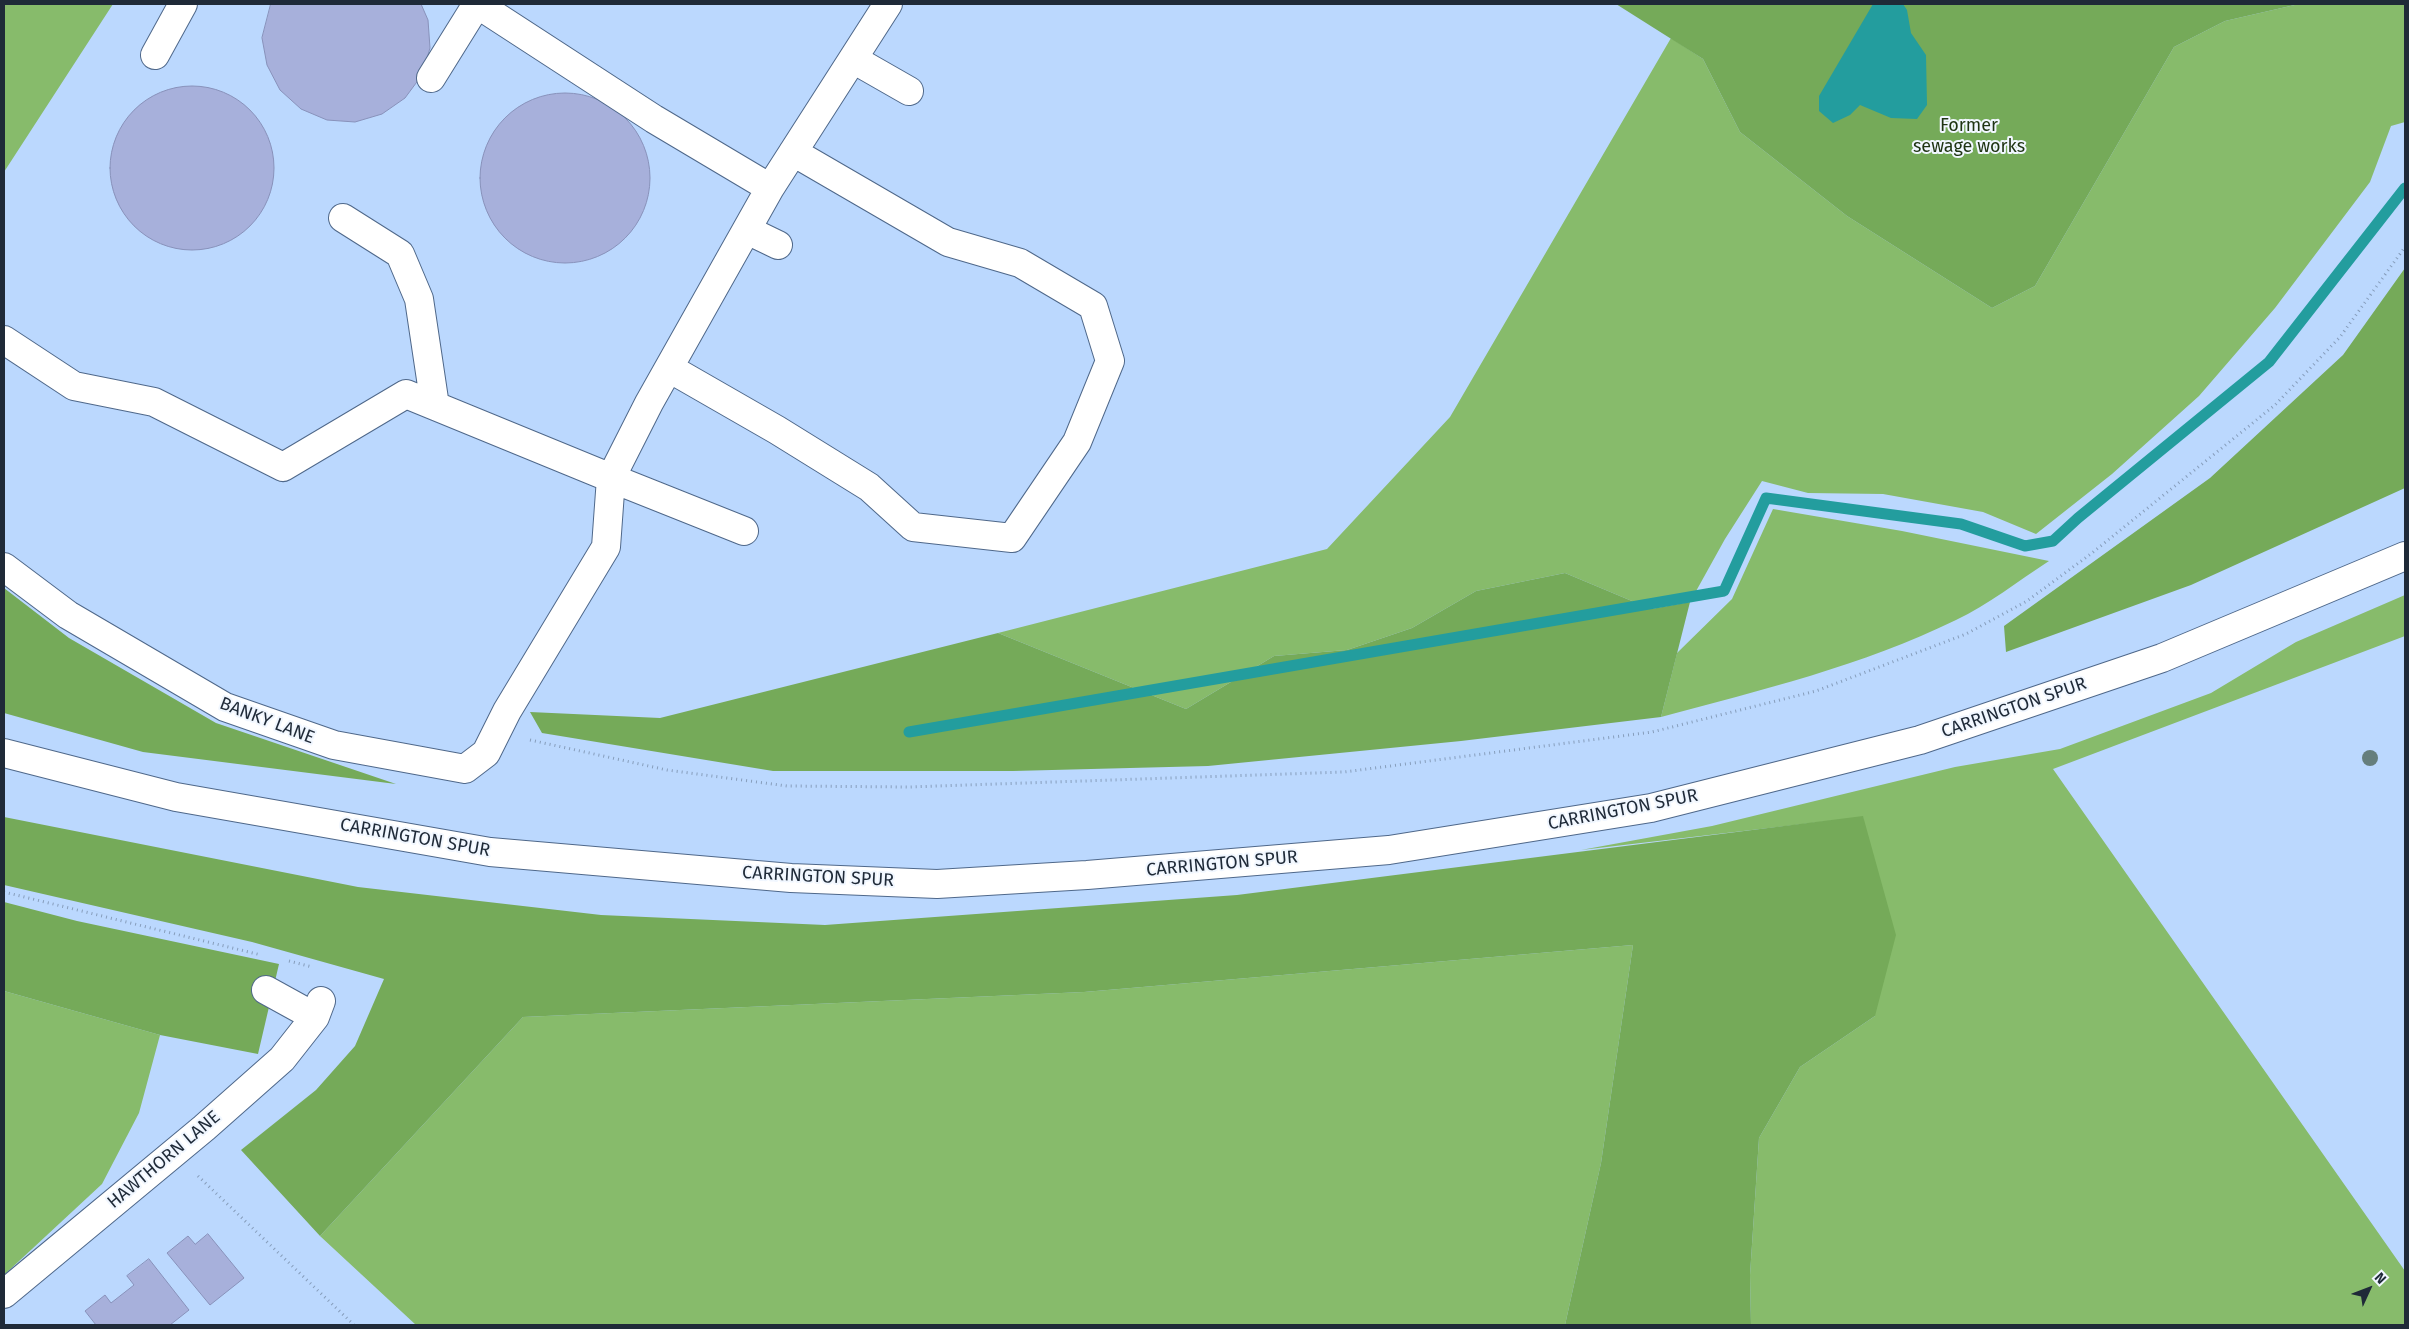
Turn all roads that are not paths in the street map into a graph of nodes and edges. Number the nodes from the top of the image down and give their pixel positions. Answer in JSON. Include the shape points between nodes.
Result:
{"nodes":[{"id":1,"x":183,"y":4,"type":"edge"},
{"id":2,"x":477,"y":4,"type":"edge"},
{"id":3,"x":888,"y":4,"type":"edge"},
{"id":4,"x":155,"y":55,"type":"dead end"},
{"id":5,"x":853,"y":59,"type":"junction"},
{"id":6,"x":431,"y":78,"type":"dead end"},
{"id":7,"x":910,"y":90,"type":"dead end"},
{"id":8,"x":793,"y":152,"type":"junction"},
{"id":9,"x":770,"y":188,"type":"junction"},
{"id":10,"x":343,"y":218,"type":"dead end"},
{"id":11,"x":746,"y":230,"type":"junction"},
{"id":12,"x":778,"y":245,"type":"dead end"},
{"id":13,"x":4,"y":340,"type":"edge"},
{"id":14,"x":669,"y":368,"type":"junction"},
{"id":15,"x":435,"y":406,"type":"junction"},
{"id":16,"x":611,"y":478,"type":"junction"},
{"id":17,"x":744,"y":530,"type":"dead end"},
{"id":18,"x":2405,"y":556,"type":"edge"},
{"id":19,"x":4,"y":566,"type":"edge"},
{"id":20,"x":4,"y":753,"type":"edge"},
{"id":21,"x":266,"y":990,"type":"dead end"},
{"id":22,"x":4,"y":1294,"type":"edge"}],
"edges":[{"from":1,"to":4,"type":"main road"},
{"from":2,"to":6,"type":"main road"},
{"from":2,"to":9,"type":"main road","via":[[654,119]]},
{"from":3,"to":5,"type":"main road"},
{"from":5,"to":7,"type":"main road"},
{"from":5,"to":8,"type":"main road"},
{"from":8,"to":9,"type":"main road"},
{"from":8,"to":14,"type":"main road","via":[[948,242],[1020,263],[1093,306],[1110,361],[1077,442],[1012,538],[913,527],[869,487]]},
{"from":9,"to":11,"type":"main road"},
{"from":10,"to":15,"type":"main road","via":[[400,254],[419,300]]},
{"from":11,"to":12,"type":"main road"},
{"from":11,"to":14,"type":"main road"},
{"from":13,"to":15,"type":"main road","via":[[74,386],[154,402],[282,467],[406,394]]},
{"from":14,"to":16,"type":"main road"},
{"from":15,"to":16,"type":"main road"},
{"from":16,"to":17,"type":"main road"},
{"from":16,"to":19,"type":"main road","name":"BANKY LANE","via":[[606,547],[486,753],[465,769],[334,745],[225,707],[68,615]]},
{"from":18,"to":20,"type":"main road","name":"CARRINGTON SPUR","via":[[2162,658],[1920,740],[1651,808],[1388,850],[1175,868],[937,884],[791,878],[490,852],[176,797]]},
{"from":21,"to":22,"type":"main road","name":"HAWTHORN LANE","via":[[318,1009],[282,1059]]}]}
